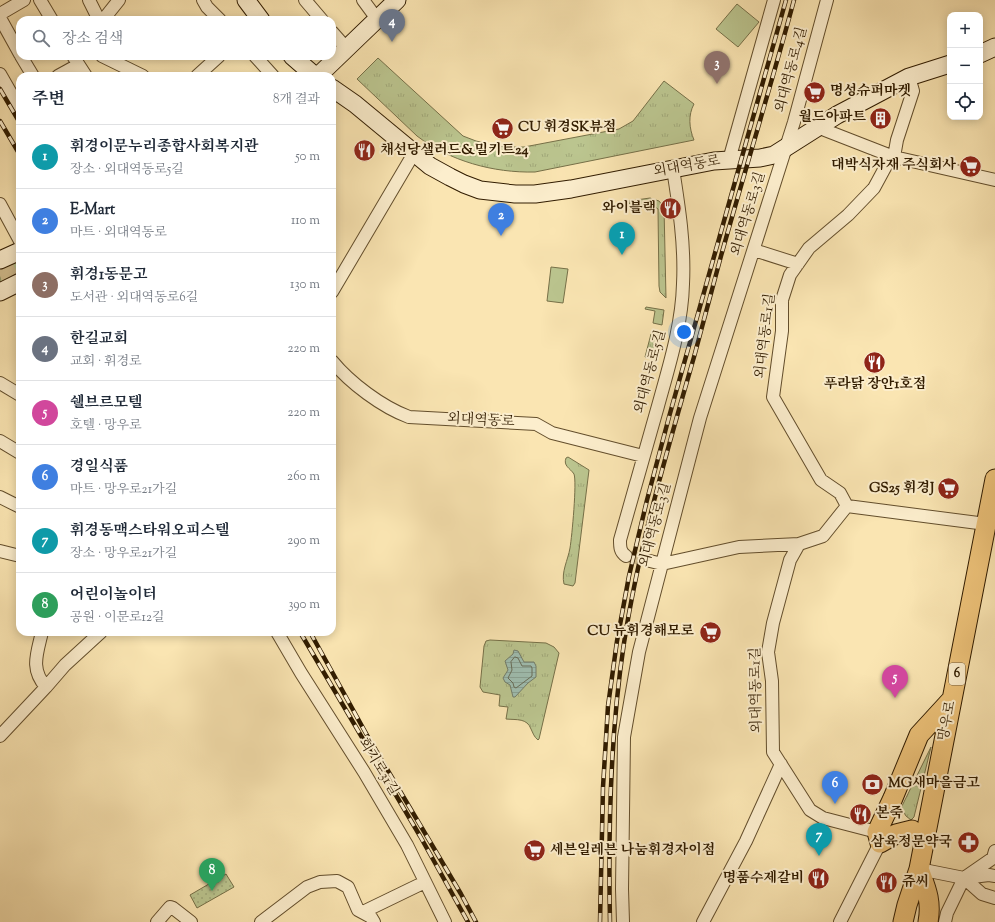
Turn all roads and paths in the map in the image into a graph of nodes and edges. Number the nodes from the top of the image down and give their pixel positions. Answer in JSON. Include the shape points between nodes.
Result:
{"nodes":[{"id":1,"x":24,"y":0,"type":"edge"},
{"id":2,"x":40,"y":0,"type":"edge"},
{"id":3,"x":89,"y":0,"type":"edge"},
{"id":4,"x":119,"y":0,"type":"edge"},
{"id":5,"x":203,"y":0,"type":"edge"},
{"id":6,"x":246,"y":0,"type":"edge"},
{"id":7,"x":305,"y":0,"type":"edge"},
{"id":8,"x":363,"y":0,"type":"edge"},
{"id":9,"x":398,"y":0,"type":"edge"},
{"id":10,"x":774,"y":0,"type":"edge"},
{"id":11,"x":827,"y":0,"type":"edge"},
{"id":12,"x":0,"y":14,"type":"edge"},
{"id":13,"x":50,"y":16,"type":"edge"},
{"id":14,"x":97,"y":16,"type":"edge"},
{"id":15,"x":106,"y":16,"type":"edge"},
{"id":16,"x":216,"y":16,"type":"edge"},
{"id":17,"x":258,"y":16,"type":"edge"},
{"id":18,"x":319,"y":16,"type":"edge"},
{"id":19,"x":0,"y":18,"type":"edge"},
{"id":20,"x":378,"y":19,"type":"junction"},
{"id":21,"x":336,"y":37,"type":"edge"},
{"id":22,"x":16,"y":46,"type":"edge"},
{"id":23,"x":995,"y":47,"type":"edge"},
{"id":24,"x":347,"y":49,"type":"junction"},
{"id":25,"x":983,"y":53,"type":"edge"},
{"id":26,"x":336,"y":59,"type":"edge"},
{"id":27,"x":24,"y":60,"type":"edge"},
{"id":28,"x":110,"y":60,"type":"edge"},
{"id":29,"x":215,"y":60,"type":"edge"},
{"id":30,"x":260,"y":60,"type":"edge"},
{"id":31,"x":297,"y":60,"type":"edge"},
{"id":32,"x":335,"y":60,"type":"edge"},
{"id":33,"x":76,"y":61,"type":"edge"},
{"id":34,"x":947,"y":65,"type":"edge"},
{"id":35,"x":31,"y":72,"type":"edge"},
{"id":36,"x":63,"y":72,"type":"edge"},
{"id":37,"x":83,"y":72,"type":"edge"},
{"id":38,"x":136,"y":72,"type":"edge"},
{"id":39,"x":201,"y":72,"type":"edge"},
{"id":40,"x":270,"y":72,"type":"edge"},
{"id":41,"x":310,"y":72,"type":"edge"},
{"id":42,"x":322,"y":72,"type":"edge"},
{"id":43,"x":0,"y":74,"type":"edge"},
{"id":44,"x":908,"y":77,"type":"junction"},
{"id":45,"x":336,"y":91,"type":"edge"},
{"id":46,"x":16,"y":98,"type":"edge"},
{"id":47,"x":817,"y":127,"type":"junction"},
{"id":48,"x":785,"y":148,"type":"junction"},
{"id":49,"x":414,"y":153,"type":"junction"},
{"id":50,"x":894,"y":157,"type":"junction"},
{"id":51,"x":729,"y":160,"type":"junction"},
{"id":52,"x":673,"y":169,"type":"junction"},
{"id":53,"x":995,"y":180,"type":"edge"},
{"id":54,"x":0,"y":204,"type":"edge"},
{"id":55,"x":16,"y":234,"type":"edge"},
{"id":56,"x":754,"y":250,"type":"junction"},
{"id":57,"x":16,"y":253,"type":"edge"},
{"id":58,"x":0,"y":260,"type":"edge"},
{"id":59,"x":798,"y":264,"type":"junction"},
{"id":60,"x":16,"y":284,"type":"edge"},
{"id":61,"x":336,"y":285,"type":"edge"},
{"id":62,"x":0,"y":292,"type":"edge"},
{"id":63,"x":336,"y":365,"type":"edge"},
{"id":64,"x":0,"y":383,"type":"edge"},
{"id":65,"x":16,"y":393,"type":"edge"},
{"id":66,"x":0,"y":441,"type":"edge"},
{"id":67,"x":16,"y":451,"type":"edge"},
{"id":68,"x":643,"y":456,"type":"junction"},
{"id":69,"x":995,"y":479,"type":"edge"},
{"id":70,"x":0,"y":497,"type":"edge"},
{"id":71,"x":16,"y":505,"type":"edge"},
{"id":72,"x":847,"y":506,"type":"junction"},
{"id":73,"x":986,"y":524,"type":"junction"},
{"id":74,"x":799,"y":544,"type":"junction"},
{"id":75,"x":0,"y":551,"type":"edge"},
{"id":76,"x":16,"y":555,"type":"edge"},
{"id":77,"x":626,"y":556,"type":"dead end"},
{"id":78,"x":656,"y":562,"type":"junction"},
{"id":79,"x":41,"y":636,"type":"edge"},
{"id":80,"x":97,"y":636,"type":"edge"},
{"id":81,"x":279,"y":636,"type":"edge"},
{"id":82,"x":46,"y":687,"type":"junction"},
{"id":83,"x":952,"y":699,"type":"junction"},
{"id":84,"x":0,"y":736,"type":"edge"},
{"id":85,"x":782,"y":764,"type":"junction"},
{"id":86,"x":893,"y":798,"type":"junction"},
{"id":87,"x":919,"y":831,"type":"junction"},
{"id":88,"x":878,"y":837,"type":"junction"},
{"id":89,"x":995,"y":851,"type":"edge"},
{"id":90,"x":919,"y":869,"type":"junction"},
{"id":91,"x":995,"y":876,"type":"edge"},
{"id":92,"x":964,"y":878,"type":"junction"},
{"id":93,"x":425,"y":882,"type":"junction"},
{"id":94,"x":995,"y":898,"type":"edge"},
{"id":95,"x":363,"y":912,"type":"junction"},
{"id":96,"x":156,"y":922,"type":"edge"},
{"id":97,"x":192,"y":922,"type":"edge"},
{"id":98,"x":261,"y":922,"type":"edge"},
{"id":99,"x":374,"y":922,"type":"edge"},
{"id":100,"x":445,"y":922,"type":"edge"},
{"id":101,"x":623,"y":922,"type":"edge"},
{"id":102,"x":704,"y":922,"type":"edge"},
{"id":103,"x":840,"y":922,"type":"edge"},
{"id":104,"x":903,"y":922,"type":"edge"},
{"id":105,"x":928,"y":922,"type":"edge"},
{"id":106,"x":945,"y":922,"type":"edge"}],
"edges":[{"from":1,"to":12,"type":"street"},
{"from":2,"to":13,"type":"street"},
{"from":3,"to":14,"type":"street"},
{"from":4,"to":15,"type":"street"},
{"from":5,"to":16,"type":"street"},
{"from":6,"to":17,"type":"street"},
{"from":7,"to":18,"type":"street"},
{"from":8,"to":20,"type":"street"},
{"from":9,"to":20,"type":"street"},
{"from":10,"to":51,"type":"street"},
{"from":11,"to":48,"type":"street","name":"외대역동로4길"},
{"from":19,"to":22,"type":"street"},
{"from":20,"to":24,"type":"street"},
{"from":21,"to":24,"type":"street"},
{"from":23,"to":25,"type":"street"},
{"from":24,"to":26,"type":"street"},
{"from":27,"to":35,"type":"street"},
{"from":28,"to":38,"type":"street"},
{"from":29,"to":39,"type":"street"},
{"from":30,"to":40,"type":"street"},
{"from":31,"to":41,"type":"street"},
{"from":32,"to":42,"type":"street"},
{"from":33,"to":36,"type":"street"},
{"from":33,"to":37,"type":"street"},
{"from":34,"to":44,"type":"street","name":"외대역동로"},
{"from":43,"to":46,"type":"street"},
{"from":44,"to":47,"type":"street","name":"외대역동로"},
{"from":44,"to":50,"type":"street","name":"외대역동로1길","via":[[913,91]]},
{"from":45,"to":49,"type":"street","name":"외대역동로"},
{"from":47,"to":48,"type":"street","name":"외대역동로"},
{"from":47,"to":50,"type":"street"},
{"from":48,"to":51,"type":"street","name":"외대역동로","via":[[774,155]]},
{"from":48,"to":56,"type":"street","name":"외대역동로3길"},
{"from":49,"to":52,"type":"street","name":"외대역동로","via":[[430,166],[464,184],[480,190],[515,194],[571,189]]},
{"from":49,"to":61,"type":"street"},
{"from":50,"to":53,"type":"street"},
{"from":50,"to":59,"type":"street","name":"외대역동로1길","via":[[887,164],[874,188],[848,215],[809,248]]},
{"from":51,"to":52,"type":"street","name":"외대역동로"},
{"from":52,"to":68,"type":"street","name":"외대역동로5길","via":[[681,224],[681,308]]},
{"from":54,"to":55,"type":"street"},
{"from":56,"to":59,"type":"street"},
{"from":56,"to":78,"type":"street","name":"외대역동로3길"},
{"from":57,"to":58,"type":"street"},
{"from":59,"to":72,"type":"street","name":"외대역동로1길","via":[[790,275],[782,300],[782,331],[773,397],[821,480],[840,493]]},
{"from":60,"to":62,"type":"street"},
{"from":63,"to":68,"type":"street","name":"외대역동로","via":[[376,400],[409,417],[536,424],[552,434]]},
{"from":64,"to":65,"type":"street"},
{"from":66,"to":67,"type":"street"},
{"from":68,"to":77,"type":"street","name":"외대역동로5길","via":[[620,540],[620,550]]},
{"from":69,"to":73,"type":"main road","name":"망우로","number":"6"},
{"from":70,"to":71,"type":"street"},
{"from":72,"to":73,"type":"street"},
{"from":72,"to":74,"type":"street","via":[[823,536]]},
{"from":73,"to":83,"type":"main road","name":"망우로","number":"6"},
{"from":74,"to":78,"type":"street","via":[[739,547]]},
{"from":74,"to":85,"type":"street","name":"외대역동로1길","via":[[790,560],[768,652],[772,681],[773,752]]},
{"from":75,"to":76,"type":"street"},
{"from":78,"to":101,"type":"street","name":"외대역동로3길","via":[[624,736]]},
{"from":79,"to":82,"type":"street","via":[[36,660],[39,679]]},
{"from":80,"to":82,"type":"street","via":[[65,665]]},
{"from":81,"to":93,"type":"street","name":"회기로31길","via":[[364,772],[407,845]]},
{"from":82,"to":84,"type":"street"},
{"from":83,"to":86,"type":"main road","via":[[920,735]]},
{"from":83,"to":87,"type":"main road","name":"망우로","number":"6"},
{"from":85,"to":88,"type":"street","name":"외대역동로1길","via":[[810,810],[823,818]]},
{"from":85,"to":102,"type":"street"},
{"from":86,"to":87,"type":"main road","via":[[894,815],[898,820]]},
{"from":86,"to":88,"type":"main road"},
{"from":87,"to":88,"type":"main road"},
{"from":87,"to":90,"type":"main road","name":"망우로","number":"6"},
{"from":88,"to":103,"type":"street"},
{"from":89,"to":92,"type":"street","via":[[993,858]]},
{"from":90,"to":92,"type":"street"},
{"from":90,"to":104,"type":"main road","name":"망우로","number":"6"},
{"from":90,"to":105,"type":"main road","via":[[927,892],[930,910]]},
{"from":91,"to":92,"type":"street","via":[[989,874]]},
{"from":92,"to":94,"type":"street","via":[[982,894]]},
{"from":92,"to":106,"type":"street"},
{"from":93,"to":95,"type":"street"},
{"from":93,"to":100,"type":"street","name":"회기로31길"},
{"from":95,"to":98,"type":"street","via":[[358,910],[348,887],[337,881],[320,882],[306,887]]},
{"from":95,"to":99,"type":"street"},
{"from":96,"to":97,"type":"street","via":[[170,907]]}]}
